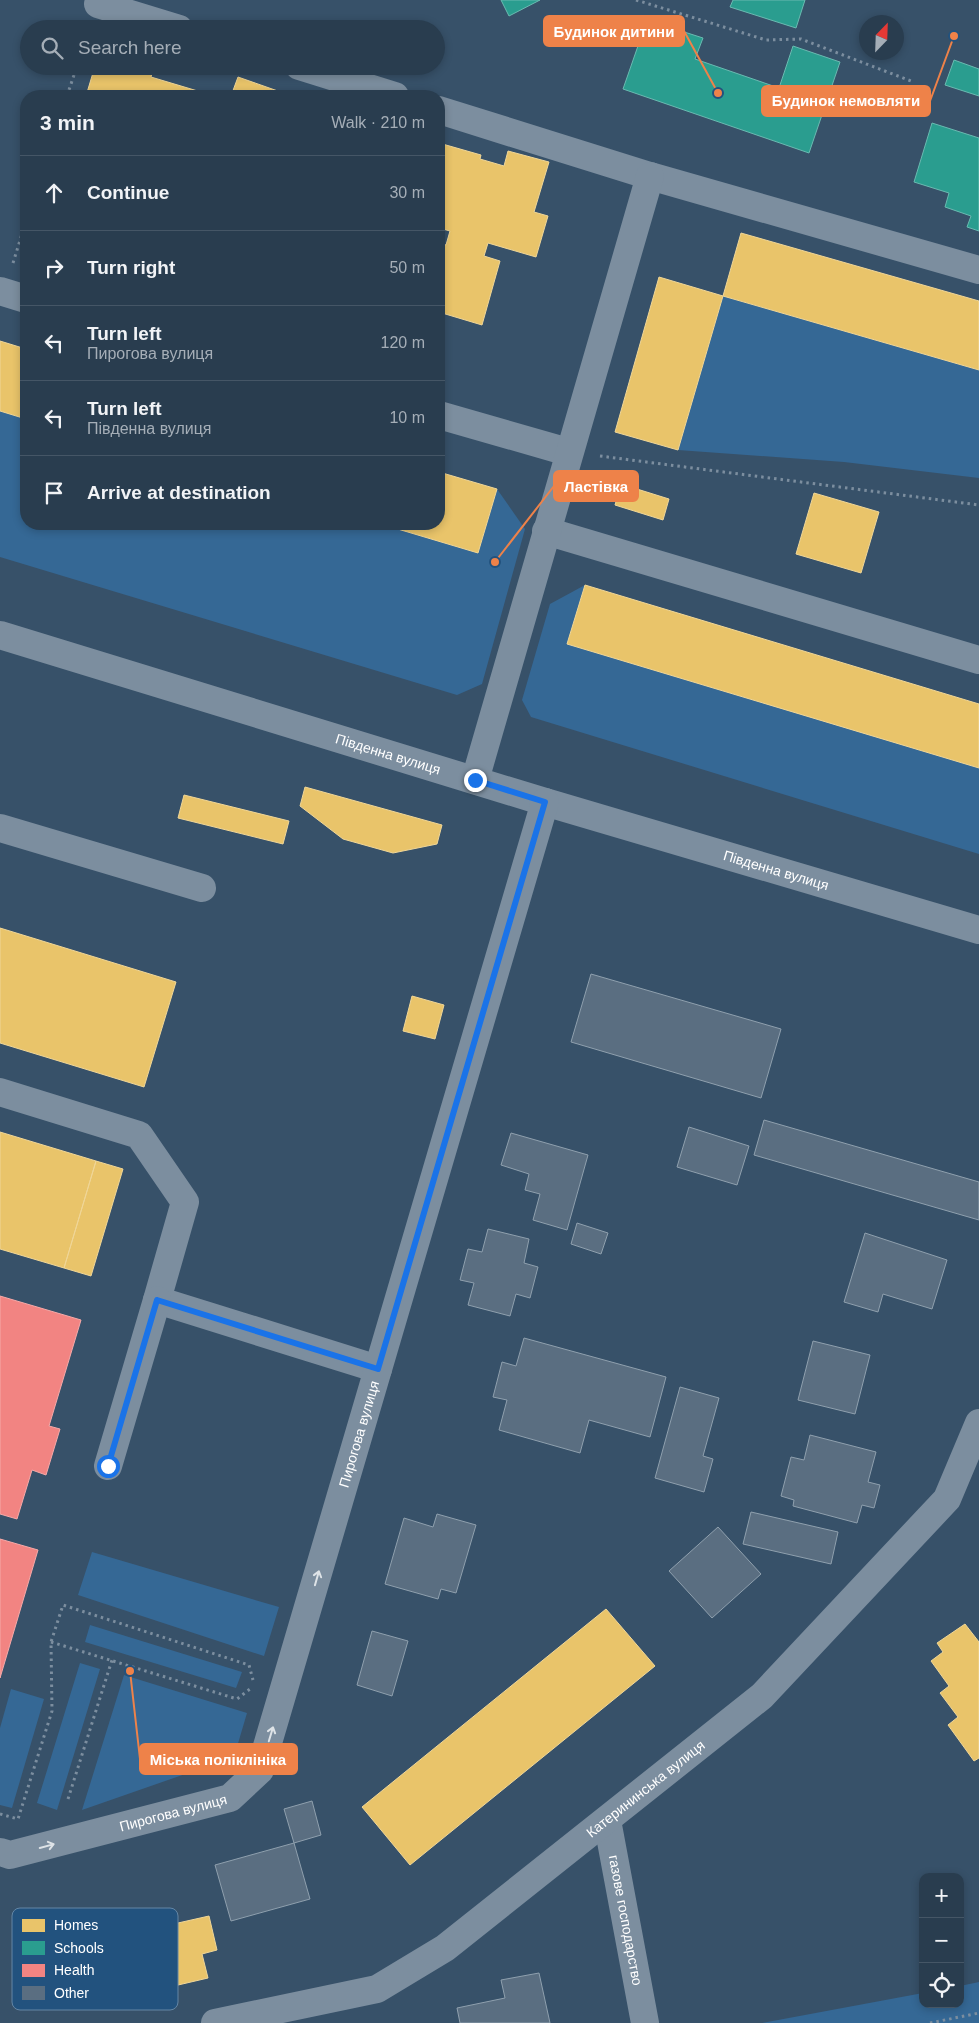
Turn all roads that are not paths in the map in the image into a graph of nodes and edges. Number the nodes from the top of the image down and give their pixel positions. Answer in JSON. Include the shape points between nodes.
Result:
{"nodes":[{"id":1,"x":98,"y":4,"type":"dead end"},
{"id":2,"x":149,"y":20,"type":"edge"},
{"id":3,"x":328,"y":75,"type":"edge"},
{"id":4,"x":376,"y":90,"type":"edge"},
{"id":5,"x":445,"y":112,"type":"edge"},
{"id":6,"x":650,"y":176,"type":"junction"},
{"id":7,"x":979,"y":270,"type":"edge"},
{"id":8,"x":445,"y":417,"type":"edge"},
{"id":9,"x":568,"y":452,"type":"junction"},
{"id":10,"x":546,"y":531,"type":"junction"},
{"id":11,"x":0,"y":635,"type":"edge"},
{"id":12,"x":979,"y":660,"type":"edge"},
{"id":13,"x":475,"y":780,"type":"junction"},
{"id":14,"x":545,"y":802,"type":"junction"},
{"id":15,"x":0,"y":828,"type":"edge"},
{"id":16,"x":202,"y":888,"type":"dead end"},
{"id":17,"x":979,"y":930,"type":"edge"},
{"id":18,"x":0,"y":1092,"type":"edge"},
{"id":19,"x":157,"y":1300,"type":"junction"},
{"id":20,"x":378,"y":1369,"type":"junction"},
{"id":21,"x":979,"y":1423,"type":"edge"},
{"id":22,"x":108,"y":1466,"type":"dead end"},
{"id":23,"x":607,"y":1820,"type":"junction"},
{"id":24,"x":0,"y":1852,"type":"edge"},
{"id":25,"x":215,"y":2023,"type":"edge"},
{"id":26,"x":645,"y":2023,"type":"edge"}],
"edges":[{"from":1,"to":2,"type":"street"},
{"from":3,"to":4,"type":"street"},
{"from":5,"to":6,"type":"street"},
{"from":6,"to":7,"type":"street"},
{"from":6,"to":9,"type":"street"},
{"from":8,"to":9,"type":"street"},
{"from":9,"to":10,"type":"street"},
{"from":10,"to":12,"type":"street"},
{"from":10,"to":13,"type":"street"},
{"from":11,"to":13,"type":"street","name":"Південна вулиця"},
{"from":13,"to":14,"type":"street","name":"Південна вулиця"},
{"from":14,"to":17,"type":"street","name":"Південна вулиця"},
{"from":14,"to":20,"type":"street","name":"Пирогова вулиця"},
{"from":15,"to":16,"type":"street"},
{"from":18,"to":19,"type":"street","via":[[139,1135],[185,1202]]},
{"from":19,"to":20,"type":"street"},
{"from":19,"to":22,"type":"street"},
{"from":24,"to":20,"type":"street","name":"Пирогова вулиця","one_way":true,"via":[[10,1855],[230,1798],[260,1770]]},
{"from":21,"to":23,"type":"street","name":"Катерининська вулиця","via":[[947,1499],[762,1696]]},
{"from":23,"to":25,"type":"street","name":"Катерининська вулиця","via":[[445,1948],[377,1989]]},
{"from":23,"to":26,"type":"street","name":"газове господарство"}]}
